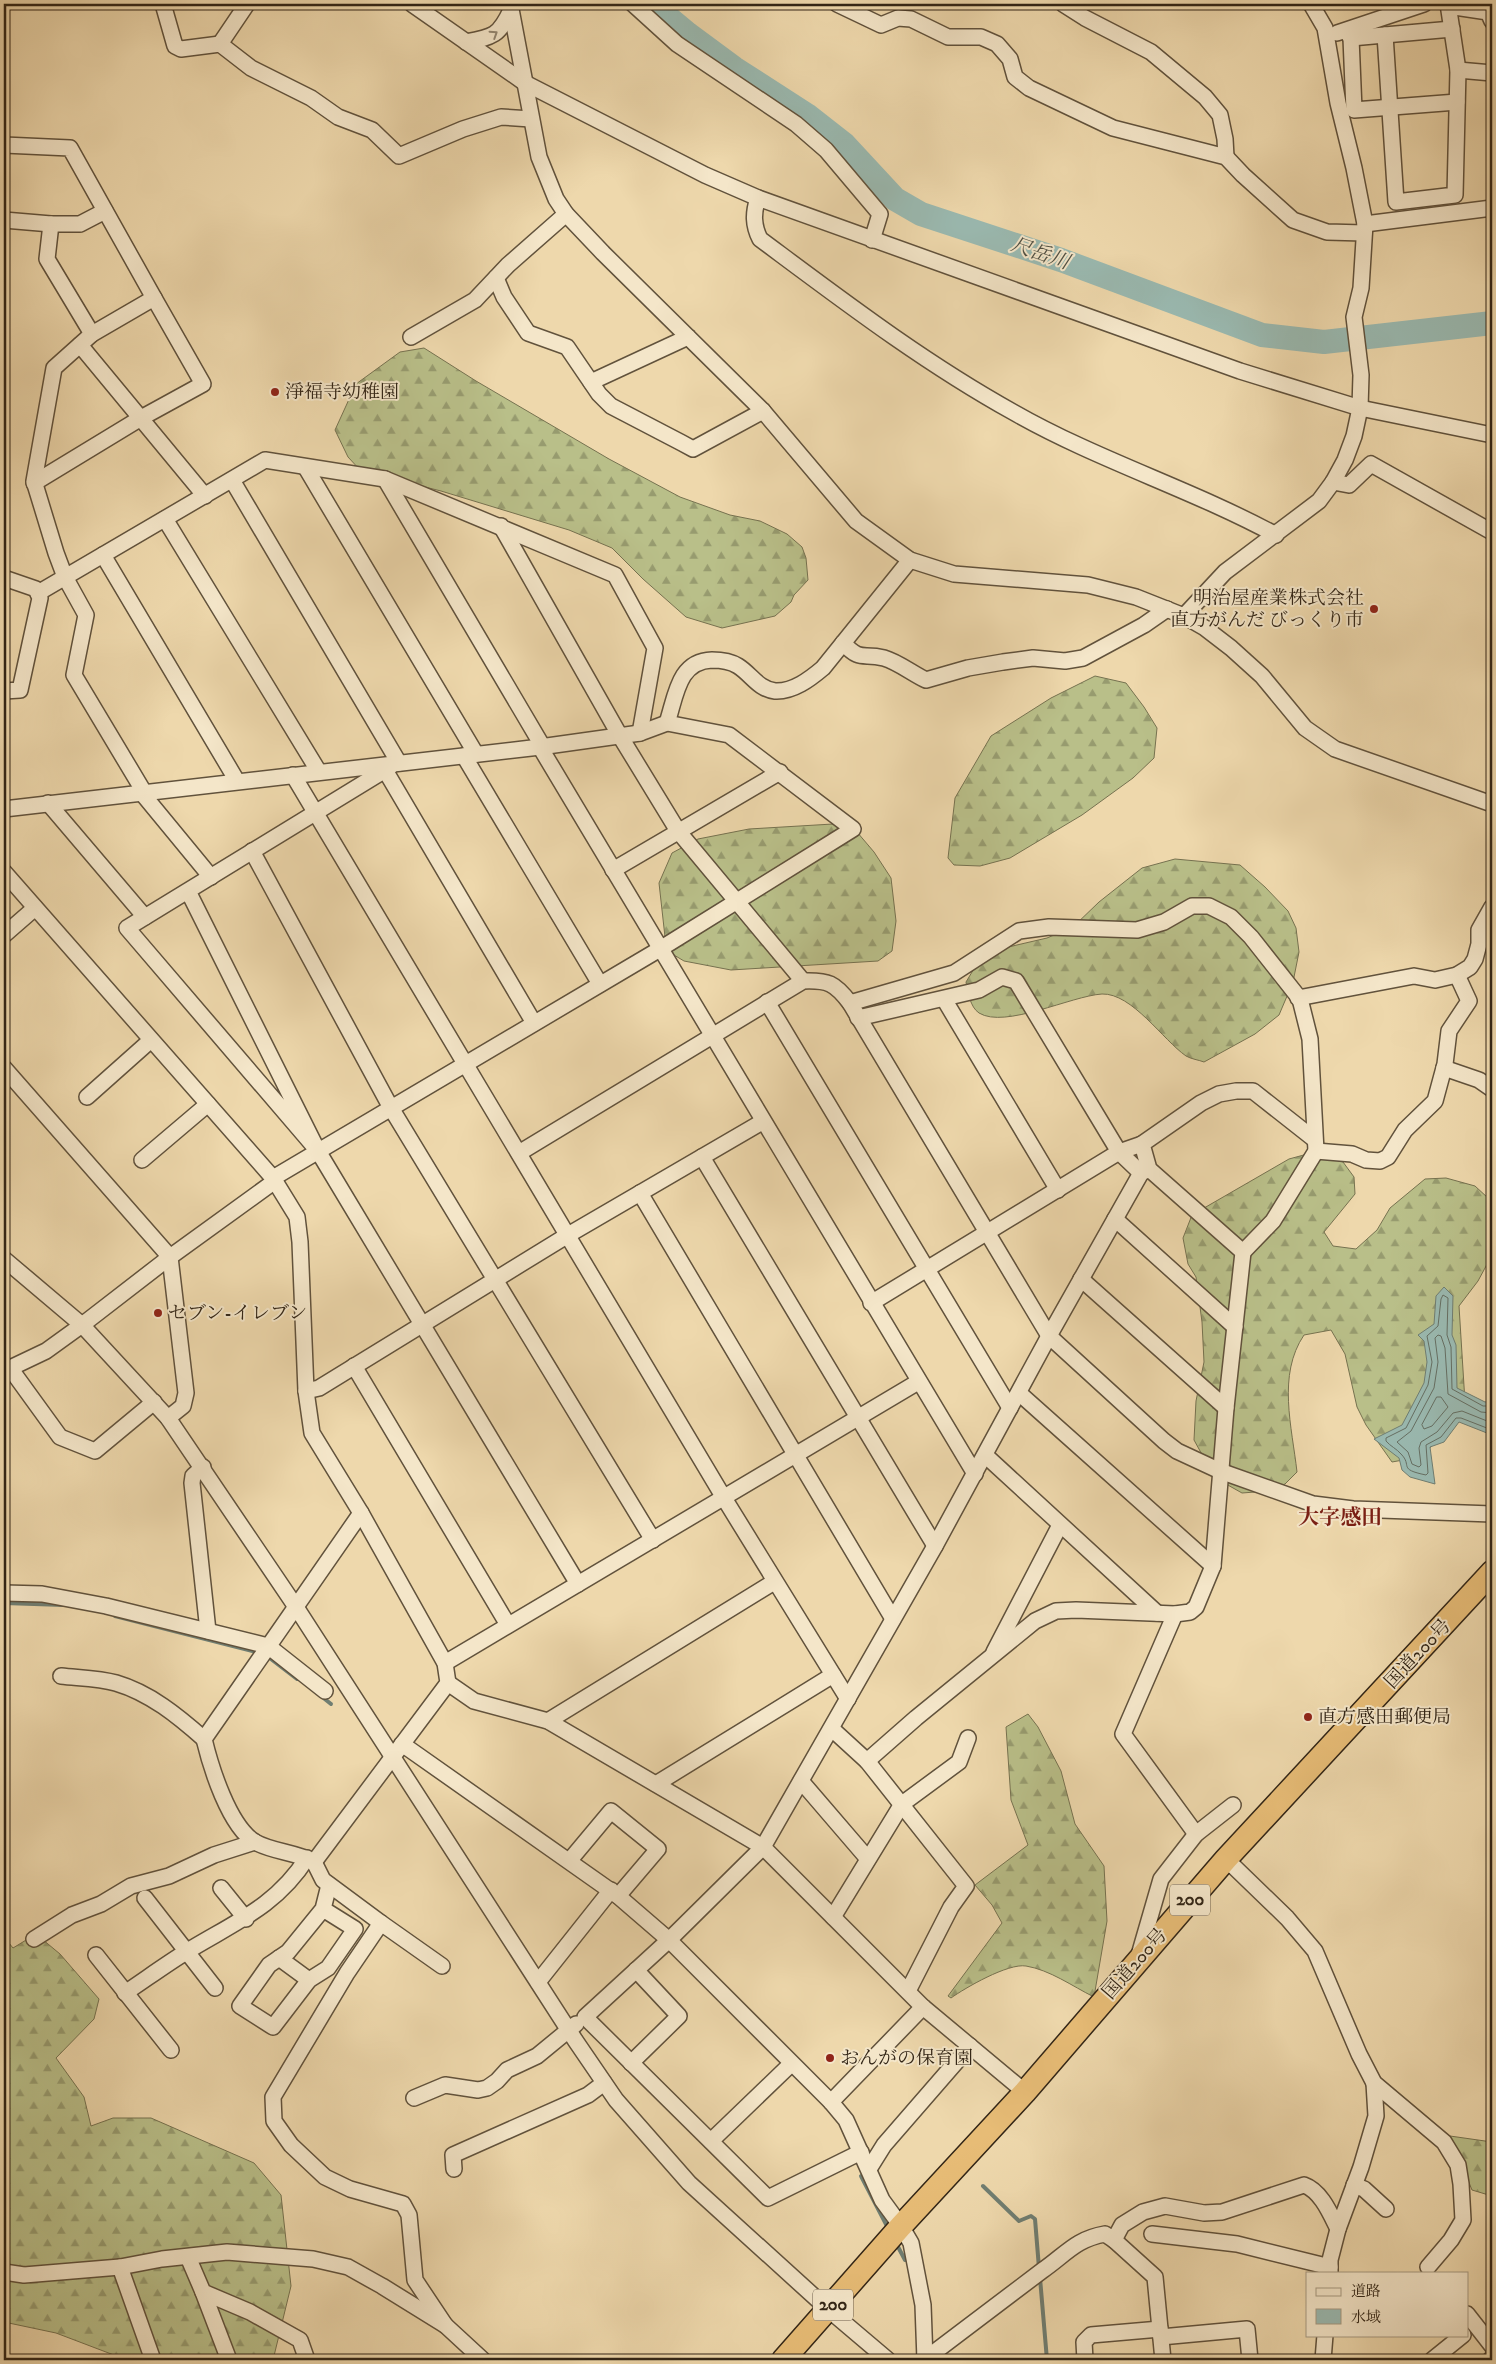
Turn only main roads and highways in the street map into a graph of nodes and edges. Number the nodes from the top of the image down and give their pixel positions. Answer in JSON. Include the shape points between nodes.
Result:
{"nodes":[{"id":1,"x":1492,"y":1572,"type":"edge"},
{"id":2,"x":784,"y":2360,"type":"edge"}],
"edges":[{"from":1,"to":2,"type":"highway","name":"国道200号","number":"200","via":[[1226,1859],[1025,2092]]}]}
